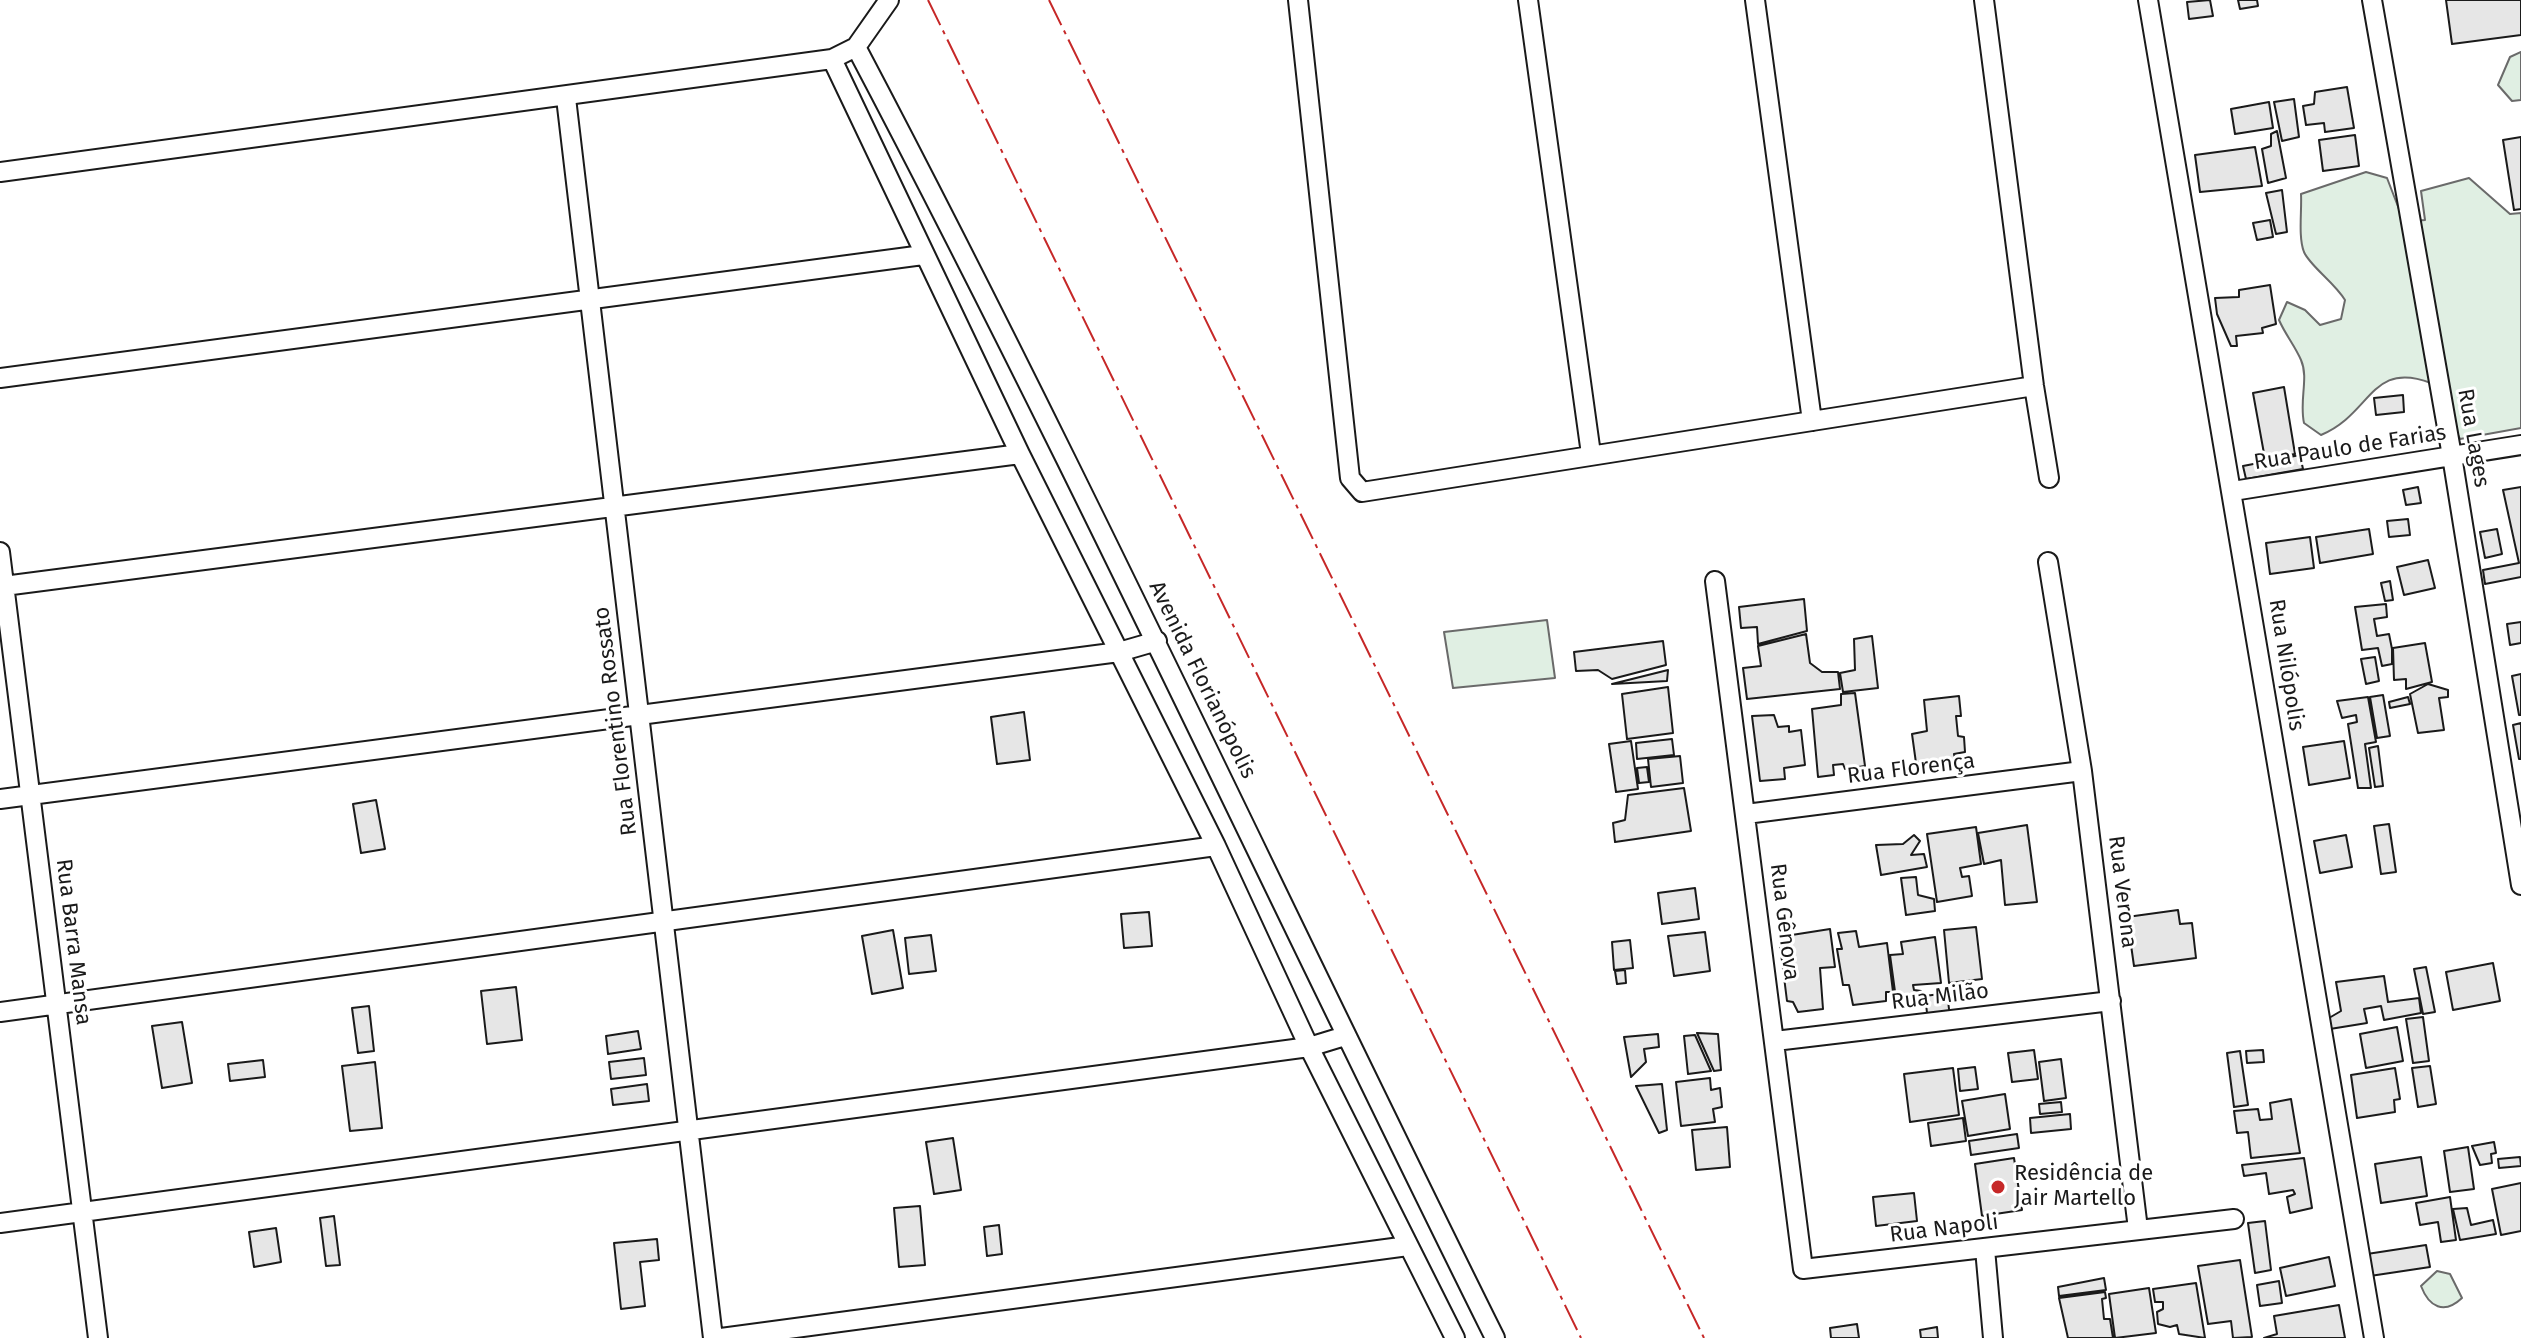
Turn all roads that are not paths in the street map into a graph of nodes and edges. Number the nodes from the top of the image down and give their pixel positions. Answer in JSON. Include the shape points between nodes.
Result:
{"nodes":[{"id":1,"x":889,"y":0,"type":"edge"},
{"id":2,"x":1298,"y":0,"type":"edge"},
{"id":3,"x":1528,"y":0,"type":"edge"},
{"id":4,"x":1755,"y":0,"type":"edge"},
{"id":5,"x":1984,"y":0,"type":"edge"},
{"id":6,"x":2148,"y":0,"type":"edge"},
{"id":7,"x":2372,"y":0,"type":"edge"},
{"id":8,"x":856,"y":47,"type":"junction"},
{"id":9,"x":832,"y":59,"type":"junction"},
{"id":10,"x":566,"y":98,"type":"junction"},
{"id":11,"x":0,"y":172,"type":"edge"},
{"id":12,"x":923,"y":255,"type":"junction"},
{"id":13,"x":590,"y":298,"type":"junction"},
{"id":14,"x":0,"y":378,"type":"edge"},
{"id":15,"x":2034,"y":386,"type":"junction"},
{"id":16,"x":1812,"y":421,"type":"junction"},
{"id":17,"x":2521,"y":445,"type":"edge"},
{"id":18,"x":1020,"y":454,"type":"junction"},
{"id":19,"x":1591,"y":454,"type":"junction"},
{"id":20,"x":2452,"y":456,"type":"junction"},
{"id":21,"x":2049,"y":478,"type":"dead end"},
{"id":22,"x":2233,"y":491,"type":"junction"},
{"id":23,"x":615,"y":507,"type":"junction"},
{"id":24,"x":0,"y":552,"type":"edge"},
{"id":25,"x":2048,"y":562,"type":"dead end"},
{"id":26,"x":1715,"y":581,"type":"dead end"},
{"id":27,"x":4,"y":586,"type":"junction"},
{"id":28,"x":1157,"y":641,"type":"junction"},
{"id":29,"x":1119,"y":652,"type":"junction"},
{"id":30,"x":639,"y":713,"type":"junction"},
{"id":31,"x":2082,"y":771,"type":"junction"},
{"id":32,"x":30,"y":795,"type":"junction"},
{"id":33,"x":0,"y":799,"type":"edge"},
{"id":34,"x":1746,"y":814,"type":"junction"},
{"id":35,"x":1216,"y":846,"type":"junction"},
{"id":36,"x":2521,"y":885,"type":"edge"},
{"id":37,"x":664,"y":922,"type":"junction"},
{"id":38,"x":2111,"y":1001,"type":"junction"},
{"id":39,"x":56,"y":1005,"type":"junction"},
{"id":40,"x":0,"y":1012,"type":"edge"},
{"id":41,"x":1345,"y":1036,"type":"junction"},
{"id":42,"x":1775,"y":1041,"type":"junction"},
{"id":43,"x":1309,"y":1047,"type":"junction"},
{"id":44,"x":688,"y":1131,"type":"junction"},
{"id":45,"x":82,"y":1212,"type":"junction"},
{"id":46,"x":2234,"y":1219,"type":"dead end"},
{"id":47,"x":0,"y":1223,"type":"edge"},
{"id":48,"x":2138,"y":1229,"type":"junction"},
{"id":49,"x":1408,"y":1246,"type":"junction"},
{"id":50,"x":1985,"y":1249,"type":"junction"},
{"id":51,"x":1803,"y":1269,"type":"joint"},
{"id":52,"x":98,"y":1338,"type":"edge"},
{"id":53,"x":713,"y":1338,"type":"edge"},
{"id":54,"x":721,"y":1338,"type":"edge"},
{"id":55,"x":1455,"y":1338,"type":"edge"},
{"id":56,"x":1495,"y":1338,"type":"edge"},
{"id":57,"x":1993,"y":1338,"type":"edge"},
{"id":58,"x":2374,"y":1338,"type":"edge"}],
"edges":[{"from":1,"to":8,"type":"street"},
{"from":2,"to":19,"type":"street","via":[[1355,486],[1367,493]]},
{"from":3,"to":19,"type":"street"},
{"from":4,"to":16,"type":"street"},
{"from":5,"to":15,"type":"street"},
{"from":6,"to":22,"type":"street","name":"Rua Nilópolis"},
{"from":7,"to":20,"type":"street","name":"Rua Lages"},
{"from":8,"to":9,"type":"street"},
{"from":8,"to":28,"type":"street","name":"Avenida Florianópolis"},
{"from":9,"to":10,"type":"street"},
{"from":9,"to":12,"type":"street"},
{"from":10,"to":11,"type":"street"},
{"from":10,"to":13,"type":"street","name":"Rua Florentino Rossato"},
{"from":12,"to":13,"type":"street"},
{"from":12,"to":18,"type":"street"},
{"from":13,"to":14,"type":"street"},
{"from":13,"to":23,"type":"street","name":"Rua Florentino Rossato"},
{"from":15,"to":16,"type":"street"},
{"from":15,"to":21,"type":"street"},
{"from":16,"to":19,"type":"street"},
{"from":17,"to":20,"type":"street","name":"Rua Paulo de Farias"},
{"from":18,"to":23,"type":"street"},
{"from":18,"to":29,"type":"street"},
{"from":20,"to":22,"type":"street","name":"Rua Paulo de Farias"},
{"from":20,"to":36,"type":"street","name":"Rua Lages"},
{"from":22,"to":58,"type":"street","name":"Rua Nilópolis"},
{"from":23,"to":27,"type":"street"},
{"from":23,"to":30,"type":"street","name":"Rua Florentino Rossato"},
{"from":24,"to":27,"type":"street","name":"Rua Barra Mansa"},
{"from":25,"to":31,"type":"street","name":"Rua Verona"},
{"from":26,"to":34,"type":"street","name":"Rua Gênova"},
{"from":27,"to":32,"type":"street","name":"Rua Barra Mansa"},
{"from":28,"to":29,"type":"street"},
{"from":28,"to":41,"type":"street","name":"Avenida Florianópolis"},
{"from":29,"to":30,"type":"street"},
{"from":29,"to":35,"type":"street"},
{"from":30,"to":32,"type":"street"},
{"from":30,"to":37,"type":"street","name":"Rua Florentino Rossato"},
{"from":31,"to":34,"type":"street","name":"Rua Florença"},
{"from":31,"to":38,"type":"street","name":"Rua Verona"},
{"from":32,"to":33,"type":"street"},
{"from":32,"to":39,"type":"street","name":"Rua Barra Mansa"},
{"from":34,"to":42,"type":"street","name":"Rua Gênova"},
{"from":35,"to":37,"type":"street"},
{"from":35,"to":43,"type":"street"},
{"from":37,"to":39,"type":"street"},
{"from":37,"to":44,"type":"street","name":"Rua Florentino Rossato"},
{"from":38,"to":42,"type":"street","name":"Rua Milão"},
{"from":38,"to":48,"type":"street","name":"Rua Verona"},
{"from":39,"to":40,"type":"street"},
{"from":39,"to":45,"type":"street","name":"Rua Barra Mansa"},
{"from":41,"to":43,"type":"street"},
{"from":41,"to":56,"type":"street","name":"Avenida Florianópolis"},
{"from":42,"to":51,"type":"street","name":"Rua Gênova"},
{"from":43,"to":44,"type":"street"},
{"from":43,"to":49,"type":"street"},
{"from":44,"to":45,"type":"street"},
{"from":44,"to":53,"type":"street","name":"Rua Florentino Rossato"},
{"from":45,"to":47,"type":"street"},
{"from":45,"to":52,"type":"street","name":"Rua Barra Mansa"},
{"from":46,"to":48,"type":"street","name":"Rua Napoli"},
{"from":48,"to":50,"type":"street","name":"Rua Napoli"},
{"from":49,"to":54,"type":"street"},
{"from":49,"to":55,"type":"street"},
{"from":50,"to":51,"type":"street","name":"Rua Napoli"},
{"from":50,"to":57,"type":"street"}]}
